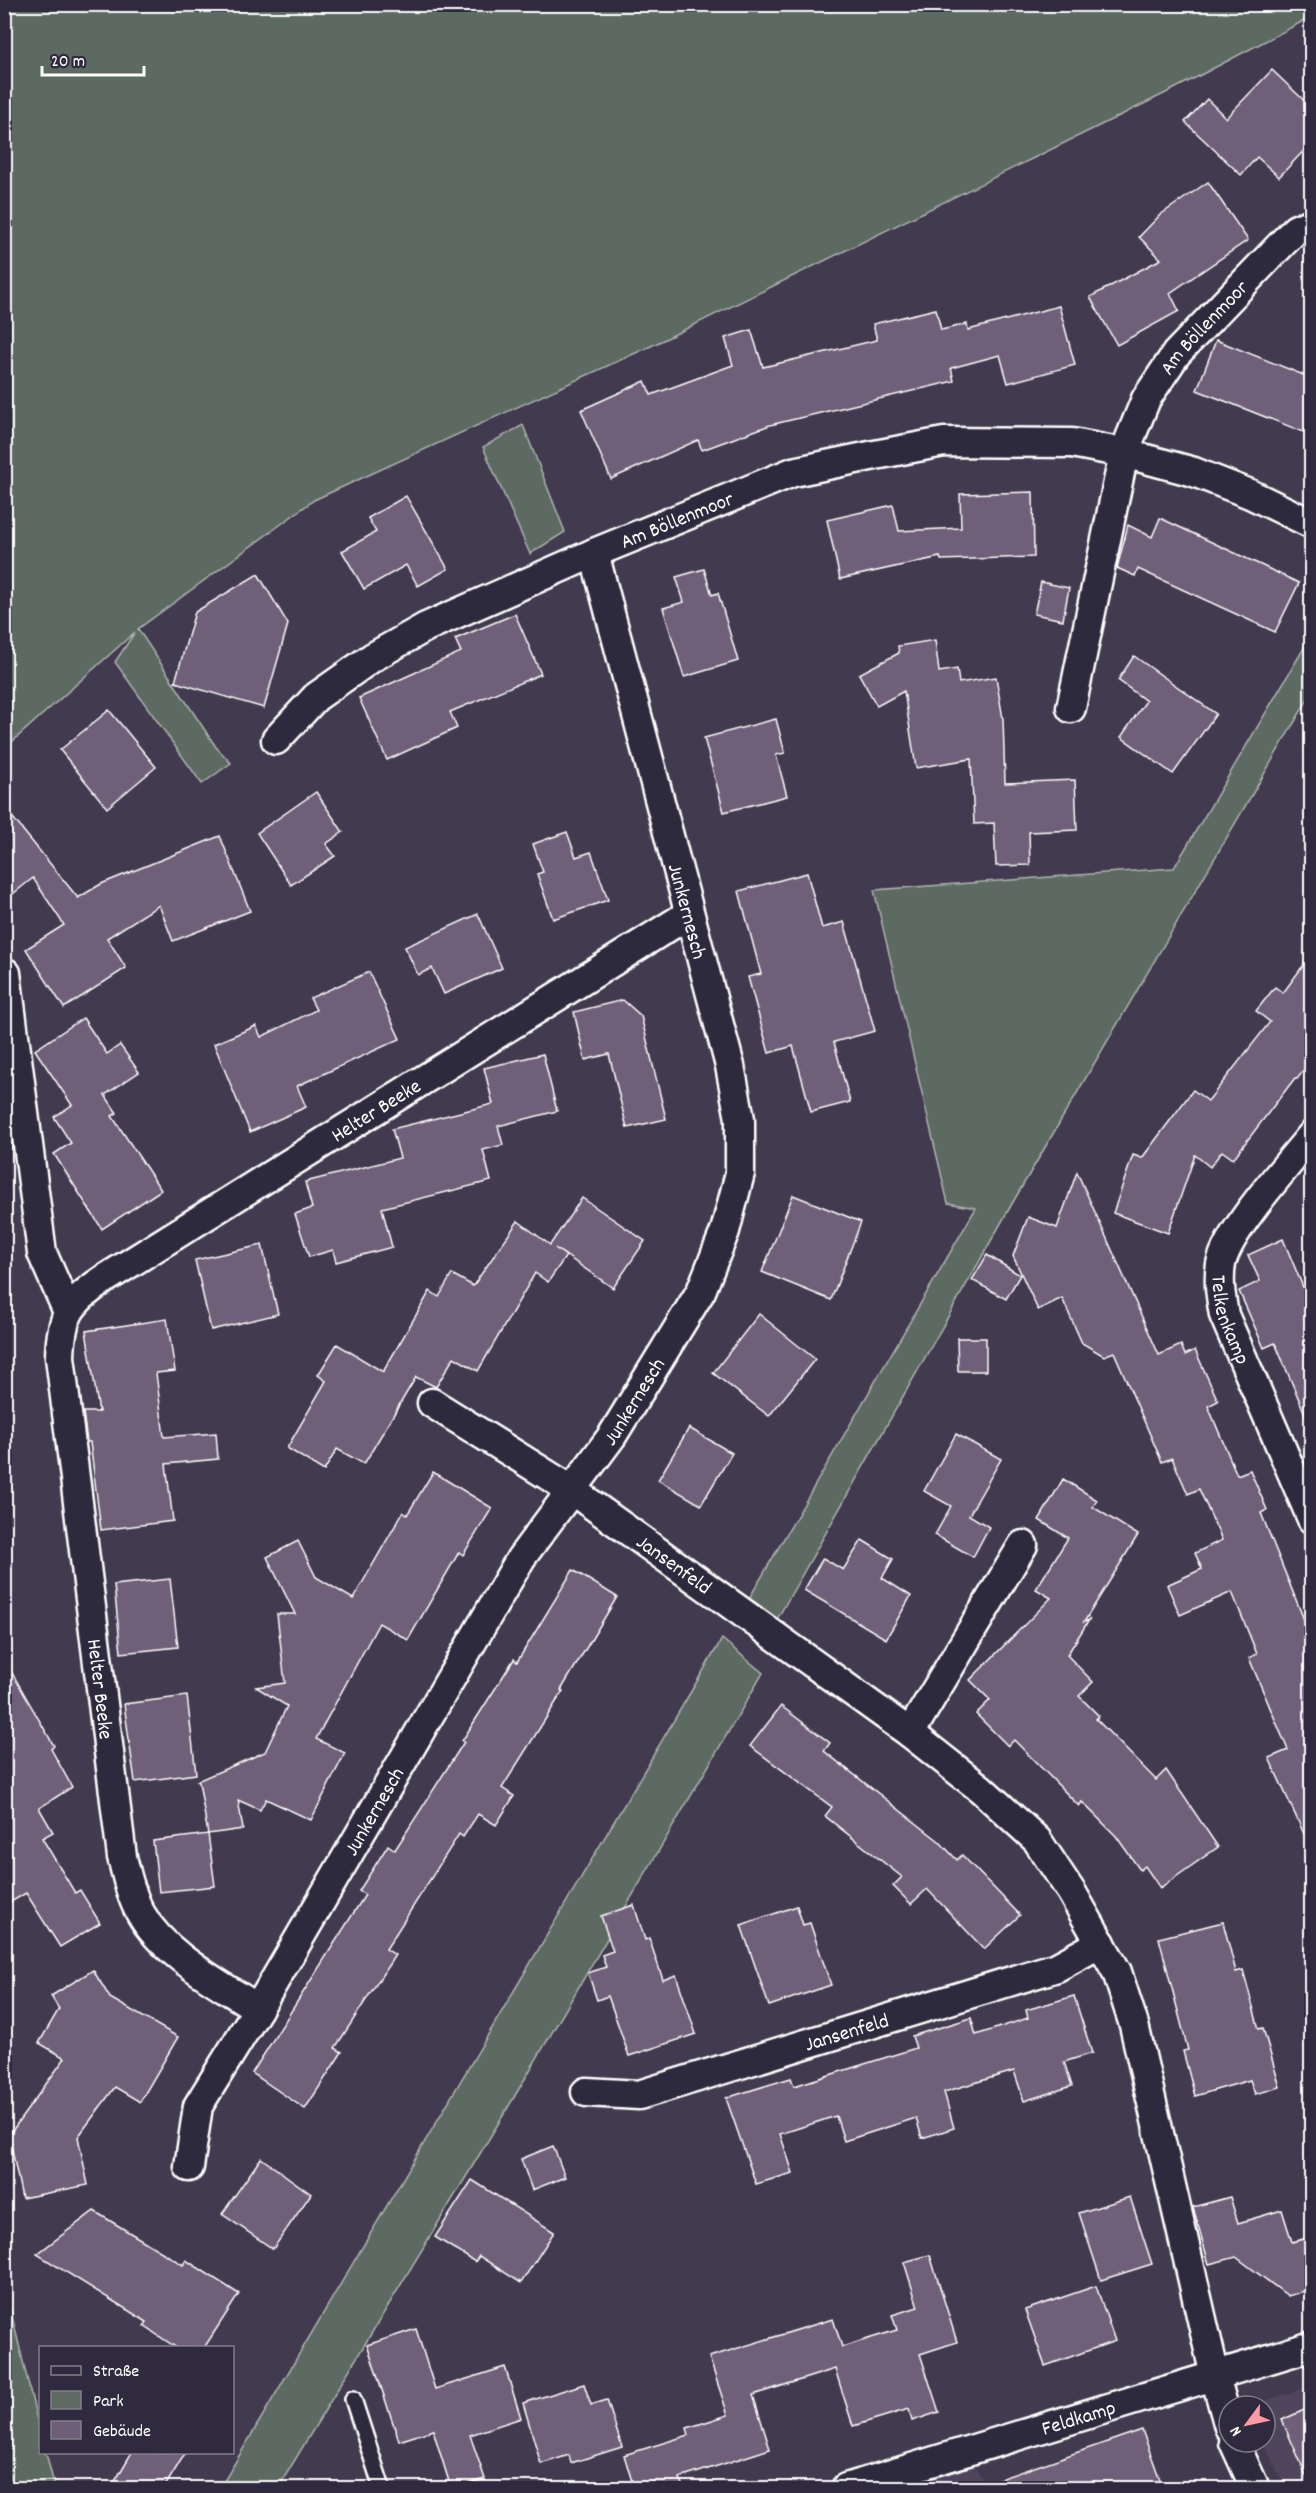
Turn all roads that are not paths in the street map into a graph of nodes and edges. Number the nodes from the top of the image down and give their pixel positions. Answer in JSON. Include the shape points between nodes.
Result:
{"nodes":[{"id":1,"x":1311,"y":223,"type":"edge"},
{"id":2,"x":1124,"y":453,"type":"junction"},
{"id":3,"x":1311,"y":524,"type":"edge"},
{"id":4,"x":594,"y":553,"type":"junction"},
{"id":5,"x":1071,"y":708,"type":"dead end"},
{"id":6,"x":276,"y":740,"type":"dead end"},
{"id":7,"x":689,"y":914,"type":"junction"},
{"id":8,"x":6,"y":973,"type":"edge"},
{"id":9,"x":1311,"y":1135,"type":"edge"},
{"id":10,"x":68,"y":1312,"type":"junction"},
{"id":11,"x":432,"y":1403,"type":"dead end"},
{"id":12,"x":573,"y":1491,"type":"junction"},
{"id":13,"x":1311,"y":1519,"type":"edge"},
{"id":14,"x":1023,"y":1545,"type":"dead end"},
{"id":15,"x":910,"y":1733,"type":"junction"},
{"id":16,"x":1101,"y":1943,"type":"junction"},
{"id":17,"x":258,"y":2009,"type":"junction"},
{"id":18,"x":586,"y":2092,"type":"dead end"},
{"id":19,"x":189,"y":2167,"type":"dead end"},
{"id":20,"x":1311,"y":2346,"type":"edge"},
{"id":21,"x":1215,"y":2376,"type":"junction"},
{"id":22,"x":1220,"y":2394,"type":"edge"},
{"id":23,"x":353,"y":2399,"type":"dead end"},
{"id":24,"x":1239,"y":2454,"type":"edge"},
{"id":25,"x":381,"y":2488,"type":"edge"},
{"id":26,"x":846,"y":2488,"type":"edge"},
{"id":27,"x":1255,"y":2488,"type":"edge"}],
"edges":[{"from":1,"to":2,"type":"street","name":"Am Böllenmoor","via":[[1296,229],[1176,354],[1146,399]]},
{"from":2,"to":3,"type":"street","name":"Am Böllenmoor","via":[[1194,472]]},
{"from":2,"to":4,"type":"street","name":"Am Böllenmoor","via":[[1072,443],[944,442],[874,455],[793,472]]},
{"from":2,"to":5,"type":"street","name":"Am Böllenmoor"},
{"from":4,"to":6,"type":"street","name":"Am Böllenmoor","via":[[426,627],[373,657],[316,698]]},
{"from":4,"to":7,"type":"street","name":"Junkernesch"},
{"from":7,"to":10,"type":"street","name":"Helter Beeke","via":[[103,1280],[81,1295]]},
{"from":7,"to":12,"type":"street","name":"Junkernesch","via":[[730,1066],[740,1119],[740,1173],[725,1231],[701,1291],[612,1436]]},
{"from":8,"to":10,"type":"street","via":[[42,1253]]},
{"from":9,"to":13,"type":"street","name":"Telkenkamp","via":[[1233,1237],[1222,1262],[1219,1287],[1224,1315]]},
{"from":10,"to":17,"type":"street","name":"Helter Beeke","via":[[61,1332],[60,1357],[122,1857],[130,1887],[153,1933],[175,1953]]},
{"from":11,"to":12,"type":"street","name":"Jansenfeld"},
{"from":12,"to":15,"type":"street","name":"Jansenfeld"},
{"from":12,"to":17,"type":"street","name":"Junkernesch","via":[[521,1558]]},
{"from":14,"to":15,"type":"street"},
{"from":15,"to":16,"type":"street","name":"Jansenfeld","via":[[1037,1840]]},
{"from":16,"to":18,"type":"street","name":"Jansenfeld","via":[[1057,1967],[639,2095]]},
{"from":16,"to":21,"type":"street","name":"Jansenfeld","via":[[1117,1972],[1134,2025]]},
{"from":17,"to":19,"type":"street","name":"Junkernesch","via":[[198,2106]]},
{"from":20,"to":21,"type":"street","name":"Feldkamp"},
{"from":21,"to":22,"type":"street","name":"Jansenfeld"},
{"from":21,"to":26,"type":"street","name":"Feldkamp"},
{"from":23,"to":25,"type":"lane"},
{"from":24,"to":27,"type":"street"}]}
